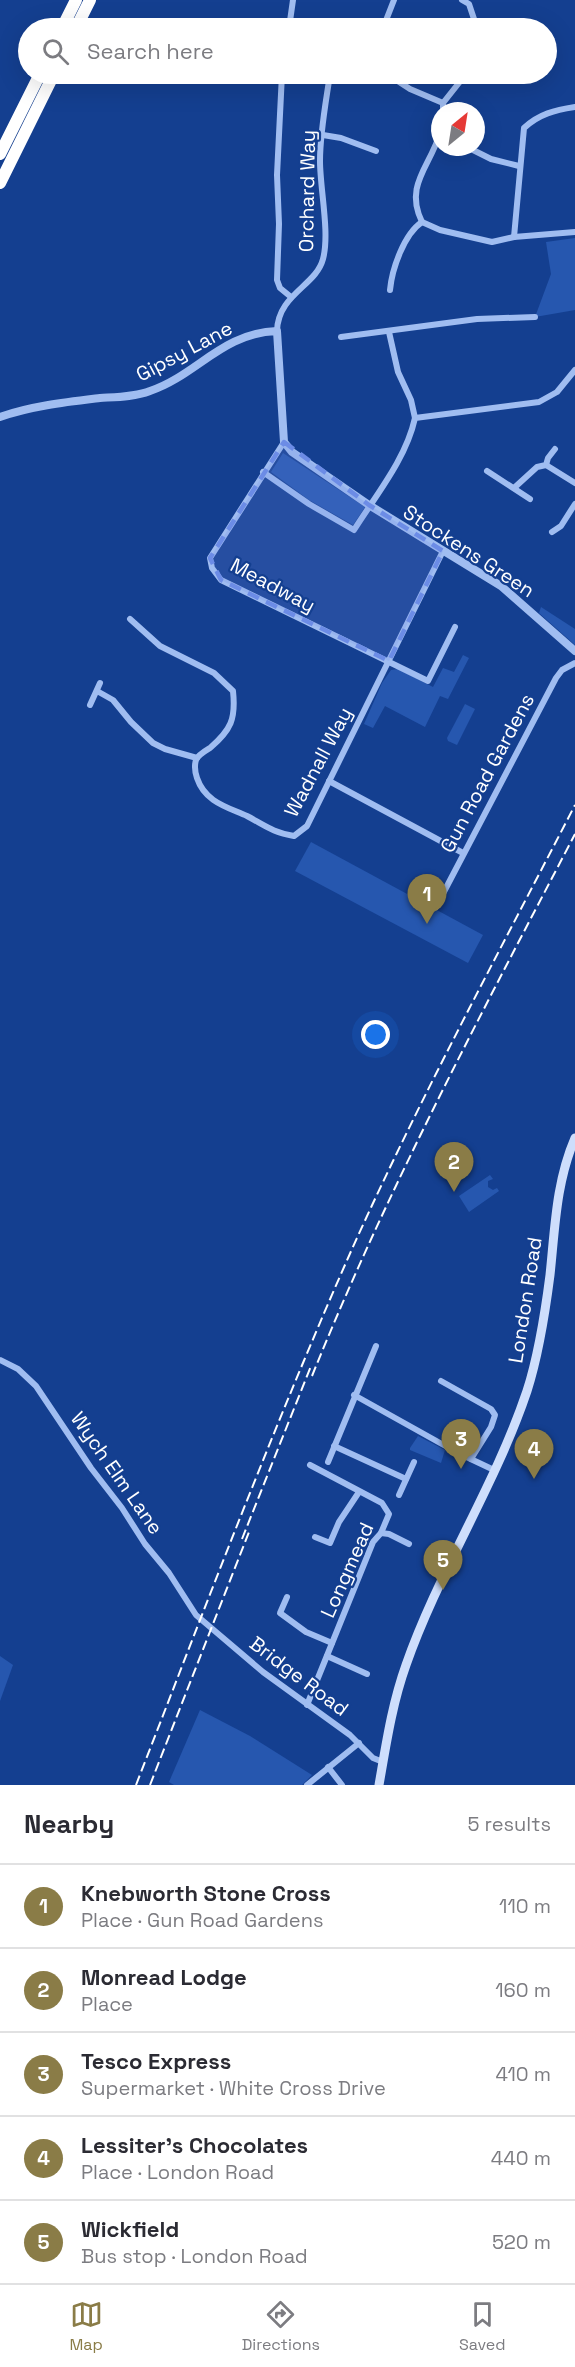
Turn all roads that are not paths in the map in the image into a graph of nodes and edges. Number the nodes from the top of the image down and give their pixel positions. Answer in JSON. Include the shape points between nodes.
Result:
{"nodes":[{"id":1,"x":76,"y":0,"type":"edge"},
{"id":2,"x":90,"y":0,"type":"edge"},
{"id":3,"x":293,"y":0,"type":"edge"},
{"id":4,"x":394,"y":0,"type":"edge"},
{"id":5,"x":462,"y":0,"type":"edge"},
{"id":6,"x":67,"y":18,"type":"edge"},
{"id":7,"x":81,"y":18,"type":"edge"},
{"id":8,"x":290,"y":18,"type":"edge"},
{"id":9,"x":386,"y":18,"type":"edge"},
{"id":10,"x":474,"y":18,"type":"edge"},
{"id":11,"x":35,"y":84,"type":"edge"},
{"id":12,"x":49,"y":84,"type":"edge"},
{"id":13,"x":282,"y":84,"type":"edge"},
{"id":14,"x":329,"y":84,"type":"edge"},
{"id":15,"x":402,"y":84,"type":"edge"},
{"id":16,"x":458,"y":84,"type":"edge"},
{"id":17,"x":441,"y":102,"type":"edge"},
{"id":18,"x":444,"y":102,"type":"edge"},
{"id":19,"x":575,"y":107,"type":"edge"},
{"id":20,"x":323,"y":135,"type":"junction"},
{"id":21,"x":376,"y":151,"type":"dead end"},
{"id":22,"x":0,"y":154,"type":"edge"},
{"id":23,"x":431,"y":154,"type":"edge"},
{"id":24,"x":485,"y":156,"type":"edge"},
{"id":25,"x":519,"y":166,"type":"junction"},
{"id":26,"x":0,"y":183,"type":"edge"},
{"id":27,"x":422,"y":222,"type":"junction"},
{"id":28,"x":575,"y":232,"type":"edge"},
{"id":29,"x":514,"y":237,"type":"junction"},
{"id":30,"x":390,"y":290,"type":"dead end"},
{"id":31,"x":291,"y":297,"type":"junction"},
{"id":32,"x":535,"y":317,"type":"dead end"},
{"id":33,"x":277,"y":331,"type":"junction"},
{"id":34,"x":389,"y":332,"type":"junction"},
{"id":35,"x":341,"y":337,"type":"dead end"},
{"id":36,"x":575,"y":370,"type":"edge"},
{"id":37,"x":0,"y":417,"type":"edge"},
{"id":38,"x":415,"y":418,"type":"junction"},
{"id":39,"x":284,"y":442,"type":"junction"},
{"id":40,"x":555,"y":449,"type":"dead end"},
{"id":41,"x":546,"y":465,"type":"junction"},
{"id":42,"x":487,"y":471,"type":"dead end"},
{"id":43,"x":263,"y":472,"type":"junction"},
{"id":44,"x":575,"y":483,"type":"edge"},
{"id":45,"x":514,"y":488,"type":"junction"},
{"id":46,"x":530,"y":499,"type":"dead end"},
{"id":47,"x":575,"y":504,"type":"edge"},
{"id":48,"x":369,"y":505,"type":"junction"},
{"id":49,"x":552,"y":532,"type":"dead end"},
{"id":50,"x":443,"y":551,"type":"junction"},
{"id":51,"x":130,"y":620,"type":"dead end"},
{"id":52,"x":455,"y":627,"type":"dead end"},
{"id":53,"x":575,"y":651,"type":"edge"},
{"id":54,"x":389,"y":661,"type":"junction"},
{"id":55,"x":575,"y":663,"type":"edge"},
{"id":56,"x":100,"y":683,"type":"dead end"},
{"id":57,"x":97,"y":691,"type":"junction"},
{"id":58,"x":90,"y":705,"type":"dead end"},
{"id":59,"x":197,"y":758,"type":"junction"},
{"id":60,"x":329,"y":781,"type":"junction"},
{"id":61,"x":463,"y":853,"type":"junction"},
{"id":62,"x":436,"y":907,"type":"dead end"},
{"id":63,"x":575,"y":1138,"type":"edge"},
{"id":64,"x":376,"y":1346,"type":"dead end"},
{"id":65,"x":0,"y":1360,"type":"edge"},
{"id":66,"x":441,"y":1381,"type":"dead end"},
{"id":67,"x":354,"y":1395,"type":"junction"},
{"id":68,"x":334,"y":1446,"type":"junction"},
{"id":69,"x":471,"y":1459,"type":"junction"},
{"id":70,"x":328,"y":1461,"type":"dead end"},
{"id":71,"x":414,"y":1462,"type":"dead end"},
{"id":72,"x":310,"y":1465,"type":"dead end"},
{"id":73,"x":494,"y":1470,"type":"junction"},
{"id":74,"x":406,"y":1479,"type":"junction"},
{"id":75,"x":359,"y":1492,"type":"junction"},
{"id":76,"x":399,"y":1496,"type":"dead end"},
{"id":77,"x":381,"y":1533,"type":"junction"},
{"id":78,"x":315,"y":1537,"type":"dead end"},
{"id":79,"x":409,"y":1544,"type":"dead end"},
{"id":80,"x":287,"y":1597,"type":"dead end"},
{"id":81,"x":196,"y":1615,"type":"joint"},
{"id":82,"x":332,"y":1643,"type":"junction"},
{"id":83,"x":327,"y":1656,"type":"junction"},
{"id":84,"x":367,"y":1674,"type":"dead end"},
{"id":85,"x":307,"y":1705,"type":"junction"},
{"id":86,"x":359,"y":1743,"type":"junction"},
{"id":87,"x":383,"y":1762,"type":"junction"},
{"id":88,"x":328,"y":1767,"type":"junction"},
{"id":89,"x":307,"y":1785,"type":"edge"},
{"id":90,"x":342,"y":1785,"type":"edge"},
{"id":91,"x":380,"y":1785,"type":"edge"}],
"edges":[{"from":1,"to":6,"type":"highway"},
{"from":2,"to":7,"type":"highway"},
{"from":3,"to":8,"type":"street"},
{"from":4,"to":9,"type":"street"},
{"from":5,"to":10,"type":"street","via":[[469,4]]},
{"from":11,"to":22,"type":"highway"},
{"from":12,"to":26,"type":"highway"},
{"from":13,"to":31,"type":"street","via":[[277,272],[280,288]]},
{"from":14,"to":20,"type":"street","name":"Orchard Way"},
{"from":15,"to":17,"type":"street"},
{"from":16,"to":18,"type":"street"},
{"from":19,"to":25,"type":"street","via":[[555,110],[524,128]]},
{"from":20,"to":21,"type":"street"},
{"from":20,"to":31,"type":"street","name":"Orchard Way","via":[[320,158],[324,256],[316,273]]},
{"from":23,"to":27,"type":"street","via":[[415,190]]},
{"from":24,"to":25,"type":"street"},
{"from":25,"to":29,"type":"street"},
{"from":27,"to":29,"type":"street","via":[[492,242]]},
{"from":27,"to":30,"type":"street","via":[[413,230],[396,261]]},
{"from":28,"to":29,"type":"street"},
{"from":31,"to":33,"type":"street"},
{"from":32,"to":34,"type":"street","via":[[477,319]]},
{"from":33,"to":37,"type":"street","name":"Gipsy Lane","via":[[231,342],[149,392],[80,400]]},
{"from":33,"to":39,"type":"street"},
{"from":34,"to":35,"type":"street"},
{"from":34,"to":38,"type":"street"},
{"from":36,"to":38,"type":"street","via":[[557,392],[539,402]]},
{"from":38,"to":48,"type":"street","via":[[408,441]]},
{"from":39,"to":43,"type":"street"},
{"from":39,"to":48,"type":"street","name":"Stockens Green","via":[[292,452]]},
{"from":40,"to":41,"type":"street"},
{"from":41,"to":44,"type":"street"},
{"from":41,"to":45,"type":"street","via":[[537,467]]},
{"from":42,"to":45,"type":"street"},
{"from":43,"to":48,"type":"street","via":[[354,530]]},
{"from":43,"to":54,"type":"street","name":"Meadway","via":[[210,558],[220,580]]},
{"from":45,"to":46,"type":"street"},
{"from":47,"to":49,"type":"street","via":[[561,526]]},
{"from":48,"to":50,"type":"street","name":"Stockens Green"},
{"from":50,"to":53,"type":"street","name":"Stockens Green","via":[[501,586]]},
{"from":50,"to":54,"type":"street","name":"Wadnall Way"},
{"from":51,"to":59,"type":"street","via":[[160,646],[214,673],[233,691],[235,713],[231,726]]},
{"from":52,"to":54,"type":"street","via":[[428,681]]},
{"from":54,"to":60,"type":"street","name":"Wadnall Way"},
{"from":55,"to":61,"type":"street","name":"Gun Road Gardens","via":[[556,678]]},
{"from":56,"to":57,"type":"street"},
{"from":57,"to":58,"type":"street"},
{"from":57,"to":59,"type":"street","via":[[113,700],[153,743]]},
{"from":59,"to":60,"type":"street","name":"Wadnall Way","via":[[194,768],[198,782],[213,801],[286,835],[294,836],[307,826]]},
{"from":60,"to":61,"type":"street"},
{"from":61,"to":62,"type":"street","name":"Gun Road Gardens"},
{"from":63,"to":73,"type":"main road","name":"London Road","via":[[556,1200],[539,1347],[527,1390]]},
{"from":64,"to":67,"type":"street"},
{"from":65,"to":81,"type":"street","name":"Wych Elm Lane","via":[[18,1369],[36,1386]]},
{"from":66,"to":69,"type":"street","via":[[495,1414],[492,1427]]},
{"from":67,"to":68,"type":"street"},
{"from":67,"to":69,"type":"street"},
{"from":68,"to":70,"type":"street"},
{"from":68,"to":74,"type":"street"},
{"from":69,"to":73,"type":"street"},
{"from":71,"to":74,"type":"street"},
{"from":72,"to":75,"type":"street"},
{"from":73,"to":87,"type":"main road","name":"London Road","via":[[413,1646],[398,1688]]},
{"from":74,"to":76,"type":"street"},
{"from":75,"to":77,"type":"street","name":"Longmead","via":[[382,1503],[387,1510]]},
{"from":75,"to":78,"type":"street","via":[[330,1543]]},
{"from":77,"to":79,"type":"street"},
{"from":77,"to":82,"type":"street","name":"Longmead","via":[[372,1542]]},
{"from":80,"to":82,"type":"street","name":"Longmead","via":[[280,1613],[306,1632]]},
{"from":81,"to":85,"type":"street","name":"Bridge Road"},
{"from":82,"to":83,"type":"street","name":"Longmead"},
{"from":83,"to":84,"type":"street"},
{"from":83,"to":85,"type":"street","name":"Longmead"},
{"from":85,"to":86,"type":"street","name":"Bridge Road"},
{"from":86,"to":87,"type":"street","name":"Bridge Road","via":[[373,1758]]},
{"from":86,"to":88,"type":"street"},
{"from":87,"to":91,"type":"main road","name":"London Road"},
{"from":88,"to":89,"type":"street"},
{"from":88,"to":90,"type":"street"}]}
